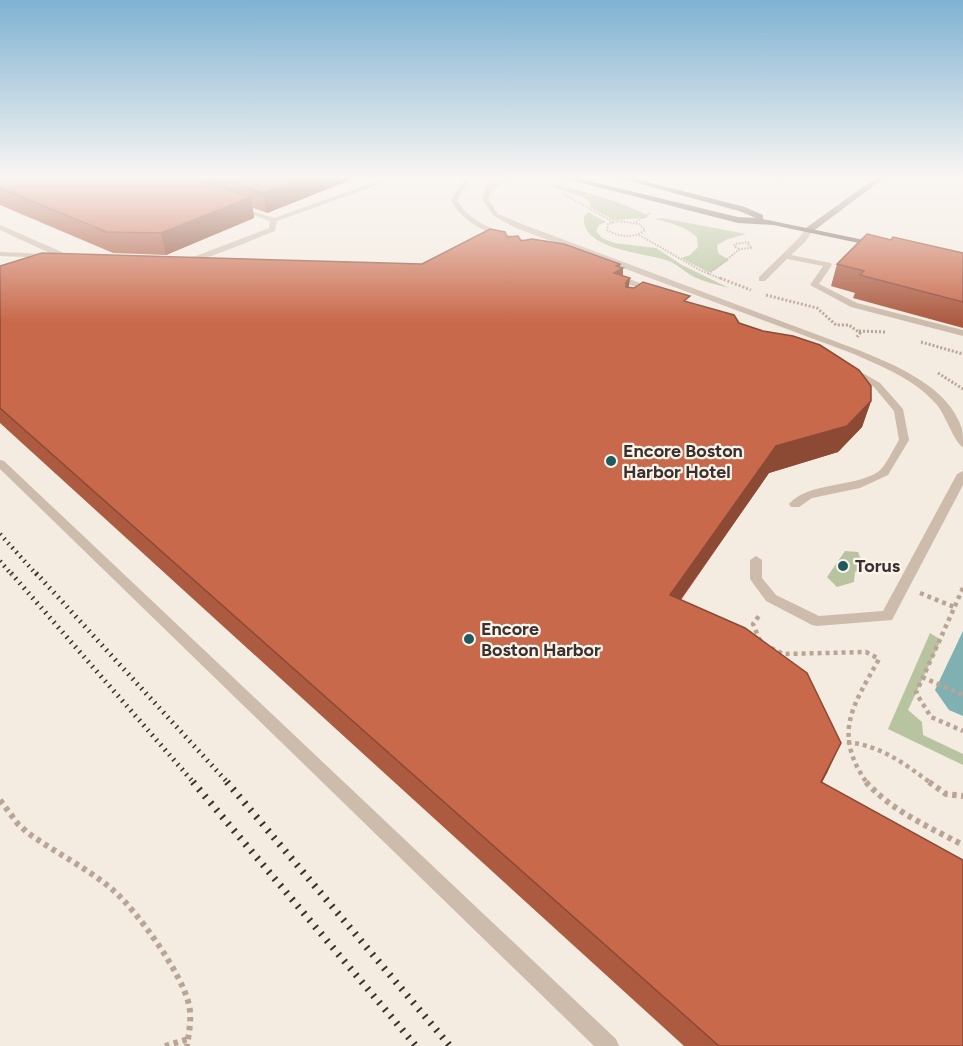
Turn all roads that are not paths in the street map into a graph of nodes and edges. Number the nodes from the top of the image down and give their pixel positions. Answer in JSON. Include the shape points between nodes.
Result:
{"nodes":[{"id":1,"x":273,"y":225,"type":"edge"},
{"id":2,"x":482,"y":225,"type":"edge"},
{"id":3,"x":513,"y":225,"type":"edge"},
{"id":4,"x":517,"y":225,"type":"edge"},
{"id":5,"x":786,"y":225,"type":"edge"},
{"id":6,"x":816,"y":225,"type":"edge"},
{"id":7,"x":0,"y":227,"type":"edge"},
{"id":8,"x":809,"y":230,"type":"junction"},
{"id":9,"x":499,"y":232,"type":"junction"},
{"id":10,"x":480,"y":237,"type":"edge"},
{"id":11,"x":561,"y":241,"type":"junction"},
{"id":12,"x":885,"y":245,"type":"edge"},
{"id":13,"x":511,"y":246,"type":"edge"},
{"id":14,"x":548,"y":249,"type":"junction"},
{"id":15,"x":0,"y":254,"type":"edge"},
{"id":16,"x":786,"y":256,"type":"junction"},
{"id":17,"x":528,"y":257,"type":"edge"},
{"id":18,"x":174,"y":259,"type":"edge"},
{"id":19,"x":604,"y":272,"type":"edge"},
{"id":20,"x":762,"y":279,"type":"dead end"},
{"id":21,"x":667,"y":281,"type":"junction"},
{"id":22,"x":648,"y":292,"type":"junction"},
{"id":23,"x":662,"y":294,"type":"edge"},
{"id":24,"x":963,"y":333,"type":"edge"},
{"id":25,"x":843,"y":365,"type":"edge"},
{"id":26,"x":963,"y":444,"type":"edge"},
{"id":27,"x":0,"y":464,"type":"edge"},
{"id":28,"x":963,"y":474,"type":"edge"},
{"id":29,"x":795,"y":504,"type":"dead end"},
{"id":30,"x":756,"y":560,"type":"dead end"},
{"id":31,"x":609,"y":1046,"type":"edge"}],
"edges":[{"from":1,"to":18,"type":"lane","via":[[272,229],[197,258]]},
{"from":2,"to":9,"type":"lane"},
{"from":3,"to":9,"type":"lane"},
{"from":4,"to":11,"type":"lane"},
{"from":5,"to":8,"type":"main road"},
{"from":6,"to":8,"type":"street"},
{"from":7,"to":15,"type":"lane","via":[[64,256]]},
{"from":8,"to":12,"type":"main road"},
{"from":8,"to":16,"type":"lane"},
{"from":9,"to":10,"type":"lane"},
{"from":9,"to":13,"type":"lane"},
{"from":9,"to":14,"type":"lane"},
{"from":11,"to":14,"type":"lane"},
{"from":11,"to":21,"type":"lane"},
{"from":14,"to":17,"type":"lane"},
{"from":16,"to":20,"type":"lane"},
{"from":16,"to":24,"type":"lane","via":[[828,265],[814,285],[842,301]]},
{"from":19,"to":22,"type":"lane"},
{"from":21,"to":22,"type":"lane"},
{"from":21,"to":26,"type":"lane","via":[[869,357],[901,374],[928,390],[953,417]]},
{"from":22,"to":23,"type":"lane"},
{"from":25,"to":29,"type":"lane","via":[[877,385],[899,411],[904,440],[884,473],[856,485],[808,495]]},
{"from":27,"to":31,"type":"lane"},
{"from":28,"to":30,"type":"lane","via":[[887,616],[817,621],[771,598],[756,579]]}]}
